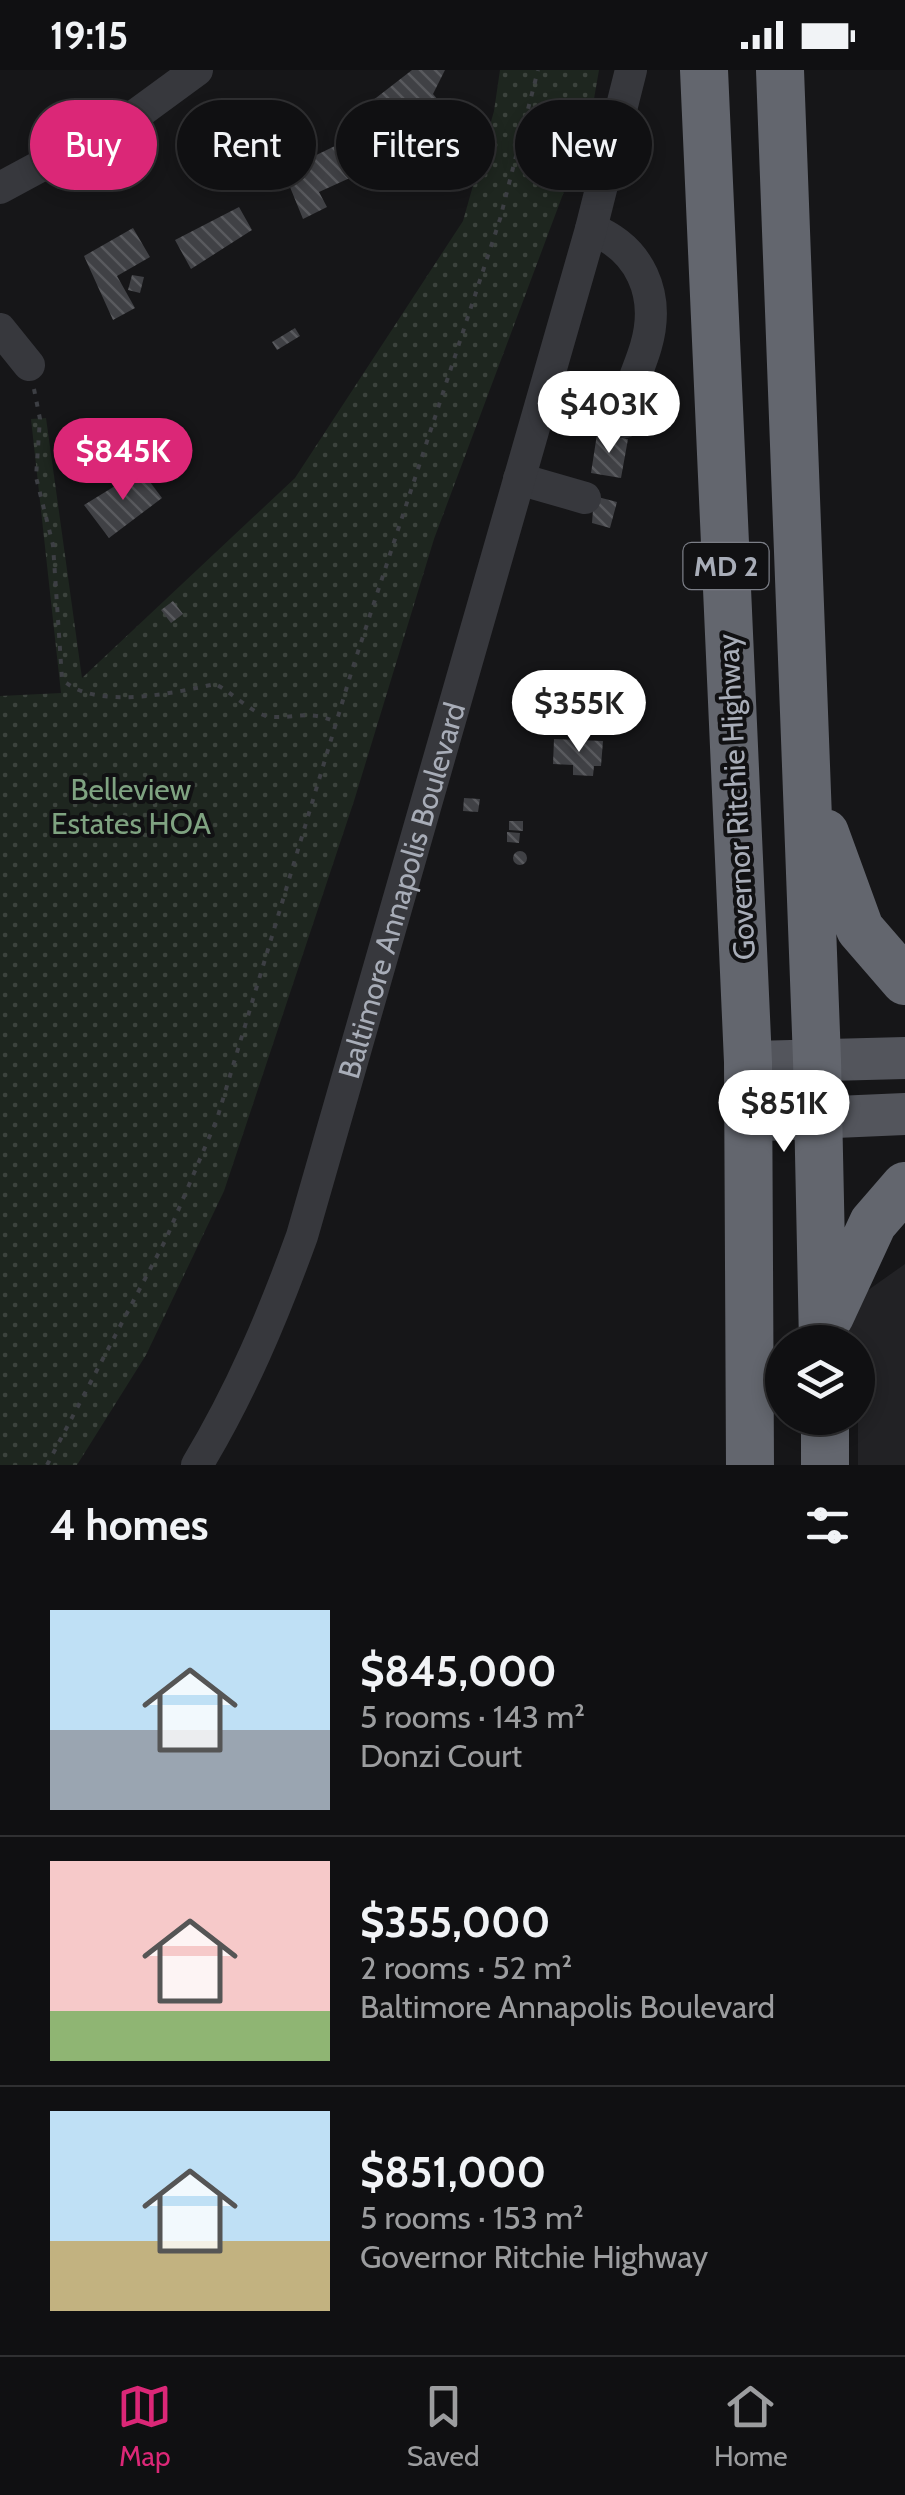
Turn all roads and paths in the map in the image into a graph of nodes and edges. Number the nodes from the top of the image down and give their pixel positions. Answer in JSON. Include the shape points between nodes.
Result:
{"nodes":[{"id":1,"x":196,"y":70,"type":"edge"},
{"id":2,"x":538,"y":70,"type":"edge"},
{"id":3,"x":631,"y":70,"type":"edge"},
{"id":4,"x":704,"y":70,"type":"edge"},
{"id":5,"x":780,"y":70,"type":"edge"},
{"id":6,"x":0,"y":188,"type":"edge"},
{"id":7,"x":591,"y":229,"type":"junction"},
{"id":8,"x":0,"y":329,"type":"edge"},
{"id":9,"x":29,"y":365,"type":"joint"},
{"id":10,"x":625,"y":422,"type":"dead end"},
{"id":11,"x":519,"y":479,"type":"junction"},
{"id":12,"x":585,"y":498,"type":"dead end"},
{"id":13,"x":336,"y":722,"type":"junction"},
{"id":14,"x":805,"y":763,"type":"junction"},
{"id":15,"x":905,"y":981,"type":"edge"},
{"id":16,"x":905,"y":1058,"type":"edge"},
{"id":17,"x":817,"y":1060,"type":"junction"},
{"id":18,"x":748,"y":1062,"type":"junction"},
{"id":19,"x":905,"y":1114,"type":"edge"},
{"id":20,"x":819,"y":1117,"type":"junction"},
{"id":21,"x":746,"y":1120,"type":"junction"},
{"id":22,"x":905,"y":1186,"type":"edge"},
{"id":23,"x":823,"y":1325,"type":"edge"},
{"id":24,"x":829,"y":1325,"type":"edge"},
{"id":25,"x":825,"y":1435,"type":"edge"},
{"id":26,"x":47,"y":1465,"type":"edge"},
{"id":27,"x":196,"y":1465,"type":"edge"},
{"id":28,"x":750,"y":1465,"type":"edge"},
{"id":29,"x":826,"y":1465,"type":"edge"}],
"edges":[{"from":1,"to":6,"type":"street","via":[[137,114]]},
{"from":2,"to":13,"type":"path","via":[[500,219]]},
{"from":3,"to":7,"type":"street","name":"Baltimore Annapolis Boulevard"},
{"from":4,"to":18,"type":"highway","name":"Governor Ritchie Highway","number":"MD 2"},
{"from":5,"to":14,"type":"highway","number":"MD 2"},
{"from":7,"to":10,"type":"street","via":[[618,240],[640,268],[649,299],[647,343],[625,398]]},
{"from":7,"to":11,"type":"street","name":"Baltimore Annapolis Boulevard"},
{"from":8,"to":9,"type":"street"},
{"from":9,"to":13,"type":"path","via":[[40,419],[36,477],[53,545],[62,679],[76,692],[96,696],[167,694],[215,684],[260,713],[300,712]]},
{"from":11,"to":12,"type":"street"},
{"from":11,"to":27,"type":"street","name":"Baltimore Annapolis Boulevard","via":[[302,1236],[267,1331]]},
{"from":13,"to":26,"type":"path","via":[[217,1119],[166,1239]]},
{"from":14,"to":15,"type":"highway","via":[[860,929]]},
{"from":14,"to":17,"type":"highway","number":"MD 2"},
{"from":16,"to":17,"type":"main road"},
{"from":17,"to":18,"type":"main road"},
{"from":17,"to":20,"type":"highway","number":"MD 2"},
{"from":18,"to":21,"type":"highway","name":"Governor Ritchie Highway","number":"MD 2"},
{"from":19,"to":20,"type":"main road"},
{"from":20,"to":21,"type":"main road"},
{"from":20,"to":23,"type":"highway","number":"MD 2"},
{"from":21,"to":28,"type":"highway","name":"Governor Ritchie Highway","number":"MD 2"},
{"from":22,"to":24,"type":"highway","via":[[866,1237]]},
{"from":25,"to":29,"type":"highway"}]}
